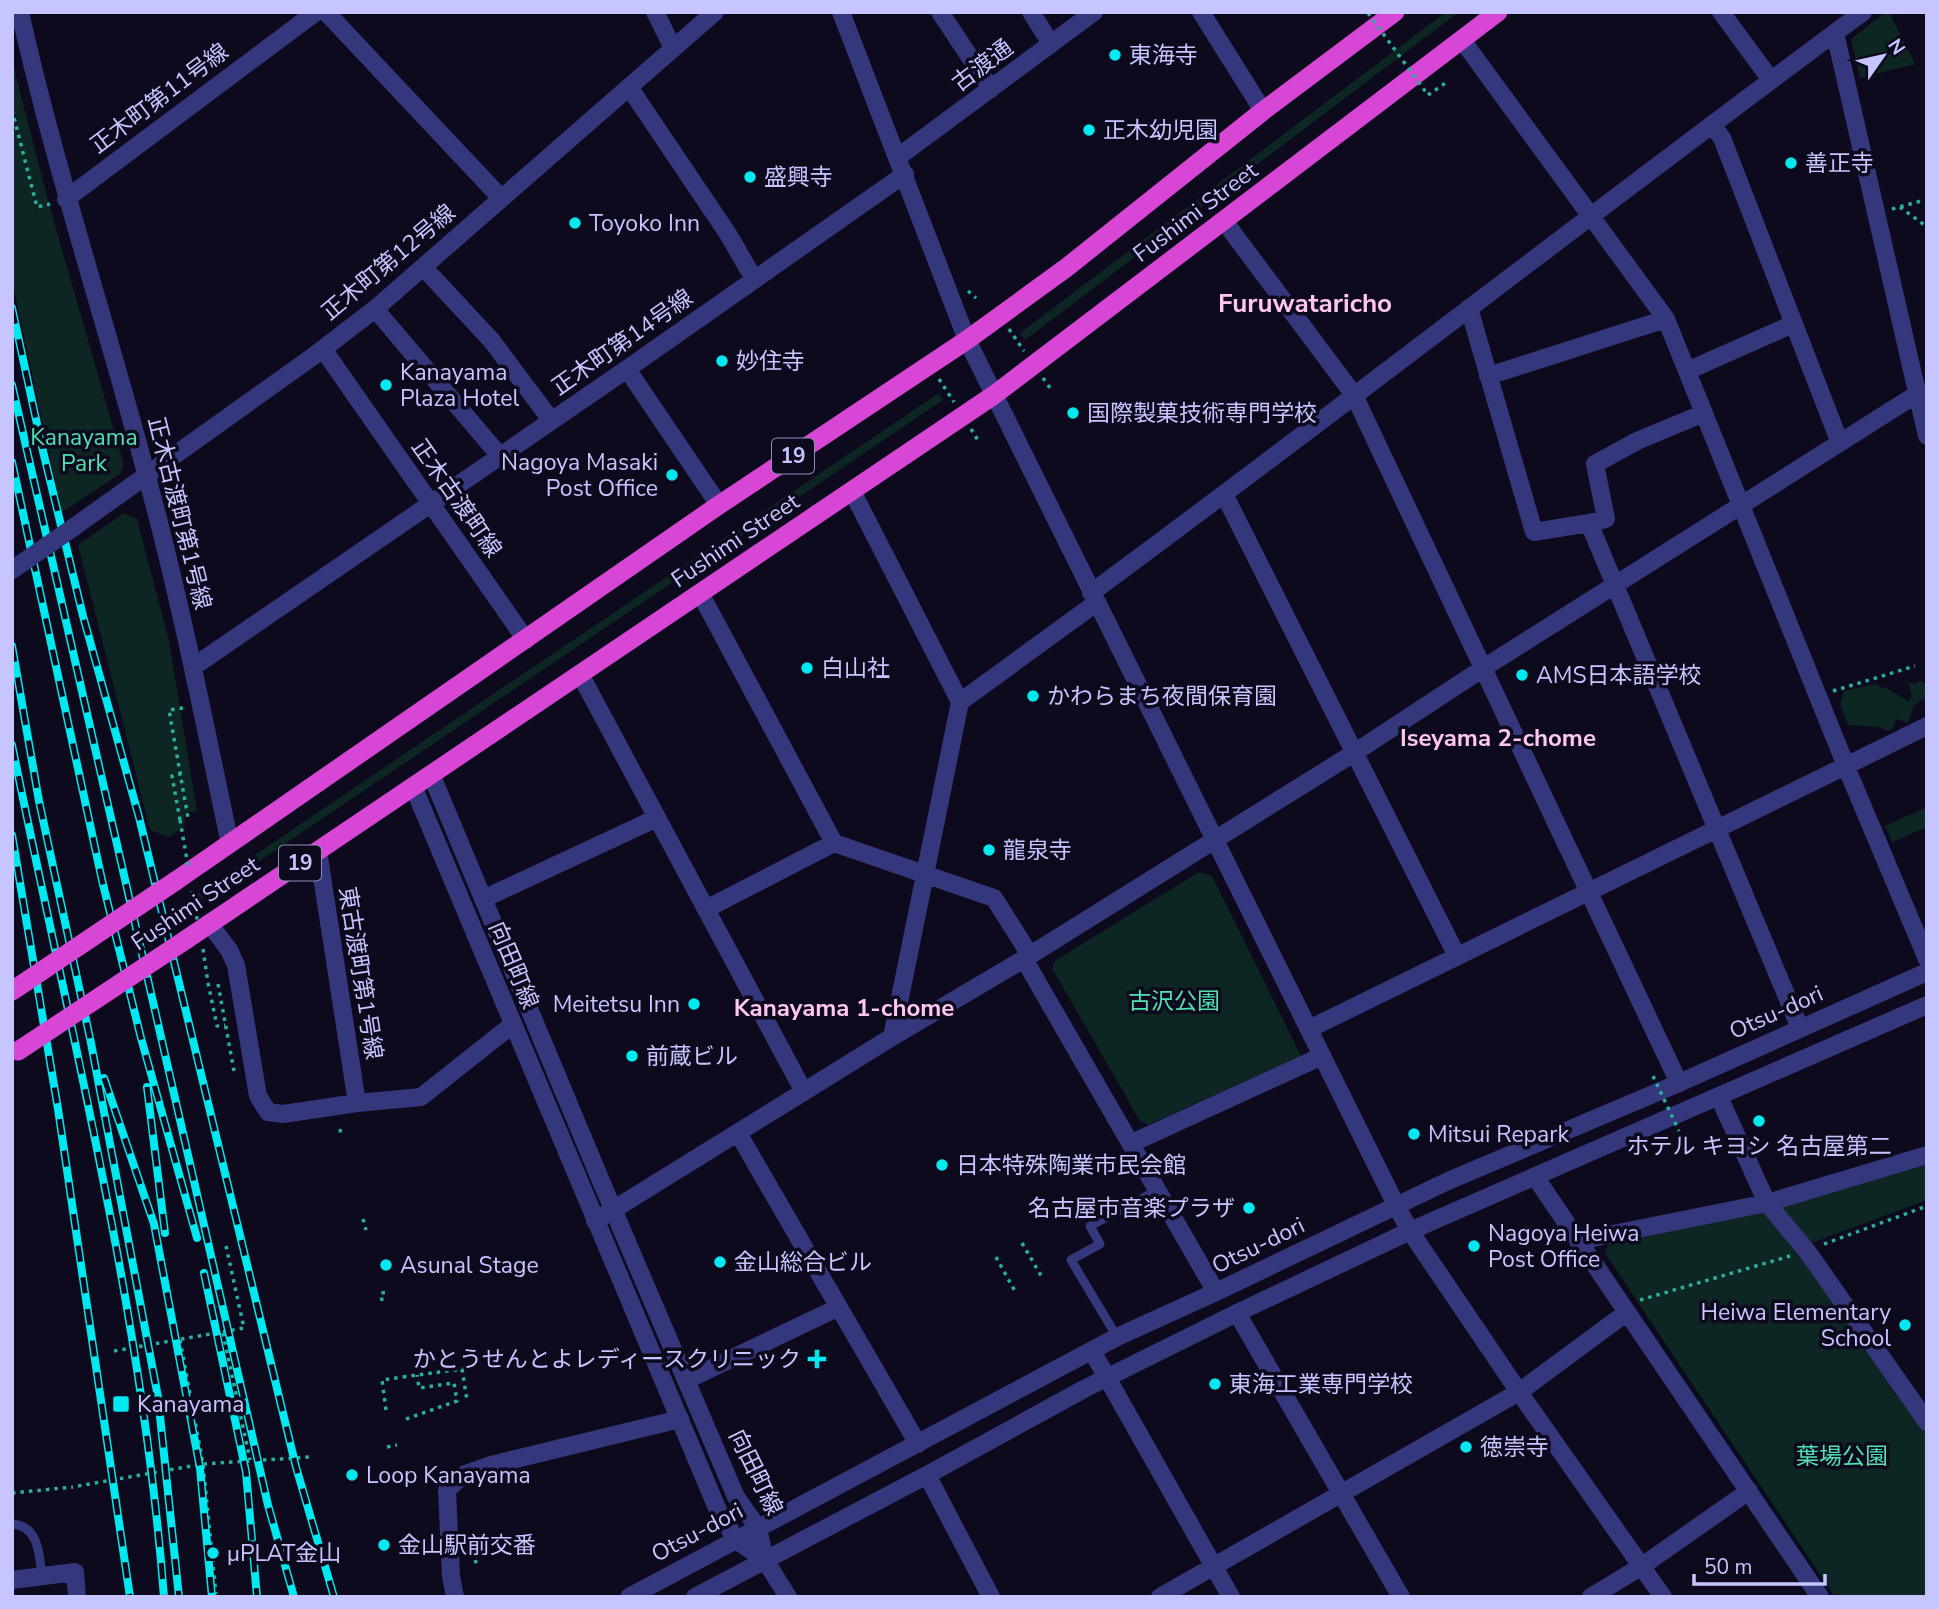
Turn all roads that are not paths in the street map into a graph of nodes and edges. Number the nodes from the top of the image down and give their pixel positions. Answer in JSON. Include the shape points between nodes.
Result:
{"nodes":[{"id":1,"x":20,"y":12,"type":"edge"},
{"id":2,"x":316,"y":12,"type":"edge"},
{"id":3,"x":326,"y":12,"type":"edge"},
{"id":4,"x":655,"y":12,"type":"edge"},
{"id":5,"x":716,"y":12,"type":"edge"},
{"id":6,"x":841,"y":12,"type":"edge"},
{"id":7,"x":940,"y":12,"type":"edge"},
{"id":8,"x":1031,"y":12,"type":"edge"},
{"id":9,"x":1094,"y":12,"type":"edge"},
{"id":10,"x":1201,"y":12,"type":"edge"},
{"id":11,"x":1395,"y":12,"type":"edge"},
{"id":12,"x":1498,"y":12,"type":"edge"},
{"id":13,"x":1721,"y":12,"type":"edge"},
{"id":14,"x":1863,"y":12,"type":"edge"},
{"id":15,"x":1835,"y":33,"type":"junction"},
{"id":16,"x":1462,"y":40,"type":"junction"},
{"id":17,"x":1051,"y":44,"type":"junction"},
{"id":18,"x":673,"y":48,"type":"junction"},
{"id":19,"x":1771,"y":80,"type":"junction"},
{"id":20,"x":629,"y":88,"type":"junction"},
{"id":21,"x":991,"y":89,"type":"junction"},
{"id":22,"x":1263,"y":111,"type":"junction"},
{"id":23,"x":1712,"y":125,"type":"junction"},
{"id":24,"x":902,"y":166,"type":"junction"},
{"id":25,"x":501,"y":198,"type":"junction"},
{"id":26,"x":59,"y":201,"type":"junction"},
{"id":27,"x":1590,"y":215,"type":"junction"},
{"id":28,"x":1224,"y":220,"type":"junction"},
{"id":29,"x":424,"y":268,"type":"junction"},
{"id":30,"x":754,"y":279,"type":"junction"},
{"id":31,"x":1469,"y":308,"type":"junction"},
{"id":32,"x":374,"y":309,"type":"junction"},
{"id":33,"x":1667,"y":319,"type":"junction"},
{"id":34,"x":1793,"y":324,"type":"junction"},
{"id":35,"x":967,"y":340,"type":"junction"},
{"id":36,"x":323,"y":349,"type":"junction"},
{"id":37,"x":627,"y":369,"type":"junction"},
{"id":38,"x":1687,"y":371,"type":"junction"},
{"id":39,"x":1488,"y":376,"type":"junction"},
{"id":40,"x":1922,"y":393,"type":"edge"},
{"id":41,"x":994,"y":395,"type":"junction"},
{"id":42,"x":1354,"y":395,"type":"junction"},
{"id":43,"x":1704,"y":413,"type":"junction"},
{"id":44,"x":551,"y":420,"type":"junction"},
{"id":45,"x":1927,"y":436,"type":"edge"},
{"id":46,"x":1840,"y":443,"type":"junction"},
{"id":47,"x":500,"y":456,"type":"junction"},
{"id":48,"x":147,"y":476,"type":"junction"},
{"id":49,"x":852,"y":491,"type":"junction"},
{"id":50,"x":1224,"y":494,"type":"junction"},
{"id":51,"x":432,"y":504,"type":"junction"},
{"id":52,"x":719,"y":505,"type":"junction"},
{"id":53,"x":1741,"y":505,"type":"junction"},
{"id":54,"x":1589,"y":523,"type":"junction"},
{"id":55,"x":12,"y":570,"type":"edge"},
{"id":56,"x":1615,"y":586,"type":"junction"},
{"id":57,"x":700,"y":593,"type":"junction"},
{"id":58,"x":1093,"y":598,"type":"junction"},
{"id":59,"x":526,"y":640,"type":"junction"},
{"id":60,"x":193,"y":667,"type":"junction"},
{"id":61,"x":1482,"y":669,"type":"junction"},
{"id":62,"x":580,"y":674,"type":"junction"},
{"id":63,"x":960,"y":702,"type":"junction"},
{"id":64,"x":1927,"y":726,"type":"edge"},
{"id":65,"x":1354,"y":752,"type":"junction"},
{"id":66,"x":1845,"y":765,"type":"junction"},
{"id":67,"x":431,"y":774,"type":"junction"},
{"id":68,"x":413,"y":786,"type":"junction"},
{"id":69,"x":657,"y":818,"type":"junction"},
{"id":70,"x":1717,"y":829,"type":"junction"},
{"id":71,"x":1213,"y":839,"type":"junction"},
{"id":72,"x":834,"y":843,"type":"junction"},
{"id":73,"x":230,"y":844,"type":"junction"},
{"id":74,"x":318,"y":851,"type":"junction"},
{"id":75,"x":925,"y":873,"type":"junction"},
{"id":76,"x":1590,"y":891,"type":"junction"},
{"id":77,"x":483,"y":899,"type":"junction"},
{"id":78,"x":706,"y":909,"type":"junction"},
{"id":79,"x":199,"y":933,"type":"junction"},
{"id":80,"x":1457,"y":956,"type":"junction"},
{"id":81,"x":1027,"y":957,"type":"junction"},
{"id":82,"x":1927,"y":959,"type":"edge"},
{"id":83,"x":1927,"y":972,"type":"edge"},
{"id":84,"x":12,"y":991,"type":"edge"},
{"id":85,"x":1927,"y":1005,"type":"edge"},
{"id":86,"x":512,"y":1025,"type":"junction"},
{"id":87,"x":1800,"y":1028,"type":"junction"},
{"id":88,"x":1309,"y":1029,"type":"junction"},
{"id":89,"x":891,"y":1037,"type":"junction"},
{"id":90,"x":15,"y":1053,"type":"edge"},
{"id":91,"x":1322,"y":1056,"type":"junction"},
{"id":92,"x":1679,"y":1083,"type":"junction"},
{"id":93,"x":804,"y":1091,"type":"junction"},
{"id":94,"x":1719,"y":1097,"type":"junction"},
{"id":95,"x":357,"y":1103,"type":"junction"},
{"id":96,"x":738,"y":1133,"type":"junction"},
{"id":97,"x":1132,"y":1143,"type":"junction"},
{"id":98,"x":1927,"y":1155,"type":"edge"},
{"id":99,"x":1536,"y":1178,"type":"junction"},
{"id":100,"x":1158,"y":1190,"type":"junction"},
{"id":101,"x":1767,"y":1203,"type":"junction"},
{"id":102,"x":1396,"y":1205,"type":"junction"},
{"id":103,"x":613,"y":1209,"type":"junction"},
{"id":104,"x":595,"y":1221,"type":"junction"},
{"id":105,"x":1410,"y":1231,"type":"junction"},
{"id":106,"x":1578,"y":1241,"type":"junction"},
{"id":107,"x":1216,"y":1292,"type":"junction"},
{"id":108,"x":837,"y":1307,"type":"junction"},
{"id":109,"x":1629,"y":1307,"type":"junction"},
{"id":110,"x":1237,"y":1313,"type":"junction"},
{"id":111,"x":1117,"y":1337,"type":"junction"},
{"id":112,"x":1093,"y":1351,"type":"junction"},
{"id":113,"x":1106,"y":1377,"type":"junction"},
{"id":114,"x":687,"y":1380,"type":"junction"},
{"id":115,"x":1519,"y":1392,"type":"junction"},
{"id":116,"x":680,"y":1419,"type":"junction"},
{"id":117,"x":1927,"y":1422,"type":"edge"},
{"id":118,"x":918,"y":1444,"type":"junction"},
{"id":119,"x":927,"y":1475,"type":"junction"},
{"id":120,"x":1749,"y":1491,"type":"junction"},
{"id":121,"x":1341,"y":1493,"type":"junction"},
{"id":122,"x":12,"y":1524,"type":"edge"},
{"id":123,"x":758,"y":1528,"type":"junction"},
{"id":124,"x":736,"y":1540,"type":"junction"},
{"id":125,"x":765,"y":1560,"type":"junction"},
{"id":126,"x":1642,"y":1566,"type":"junction"},
{"id":127,"x":1214,"y":1567,"type":"junction"},
{"id":128,"x":42,"y":1576,"type":"junction"},
{"id":129,"x":12,"y":1580,"type":"edge"},
{"id":130,"x":77,"y":1597,"type":"edge"},
{"id":131,"x":454,"y":1597,"type":"edge"},
{"id":132,"x":629,"y":1597,"type":"edge"},
{"id":133,"x":695,"y":1597,"type":"edge"},
{"id":134,"x":788,"y":1597,"type":"edge"},
{"id":135,"x":991,"y":1597,"type":"edge"},
{"id":136,"x":1160,"y":1597,"type":"edge"},
{"id":137,"x":1231,"y":1597,"type":"edge"},
{"id":138,"x":1401,"y":1597,"type":"edge"},
{"id":139,"x":1591,"y":1597,"type":"edge"},
{"id":140,"x":1663,"y":1597,"type":"edge"},
{"id":141,"x":1820,"y":1597,"type":"edge"}],
"edges":[{"from":1,"to":26,"type":"street","name":"正木古渡町第1号線"},
{"from":2,"to":26,"type":"street","name":"正木町第11号線"},
{"from":3,"to":25,"type":"street"},
{"from":4,"to":18,"type":"street"},
{"from":5,"to":18,"type":"street","name":"正木町第12号線"},
{"from":6,"to":24,"type":"street"},
{"from":7,"to":21,"type":"street"},
{"from":8,"to":17,"type":"street"},
{"from":9,"to":17,"type":"street","name":"古渡通"},
{"from":10,"to":22,"type":"street"},
{"from":11,"to":22,"type":"highway","name":"Fushimi Street","number":"19"},
{"from":12,"to":16,"type":"highway","name":"Fushimi Street","number":"19"},
{"from":13,"to":19,"type":"street"},
{"from":14,"to":15,"type":"street"},
{"from":15,"to":19,"type":"street"},
{"from":15,"to":40,"type":"street"},
{"from":16,"to":27,"type":"street"},
{"from":16,"to":28,"type":"highway","name":"Fushimi Street","number":"19"},
{"from":17,"to":21,"type":"street","name":"古渡通"},
{"from":18,"to":20,"type":"street","name":"正木町第12号線"},
{"from":19,"to":23,"type":"street"},
{"from":20,"to":25,"type":"street","name":"正木町第12号線"},
{"from":20,"to":30,"type":"street"},
{"from":21,"to":24,"type":"street","name":"古渡通"},
{"from":22,"to":35,"type":"highway","name":"Fushimi Street","number":"19","via":[[1066,268]]},
{"from":23,"to":27,"type":"street"},
{"from":23,"to":34,"type":"street","via":[[1722,138]]},
{"from":24,"to":30,"type":"street","name":"正木町第14号線"},
{"from":24,"to":35,"type":"street"},
{"from":25,"to":29,"type":"street","name":"正木町第12号線"},
{"from":26,"to":48,"type":"street","name":"正木古渡町第1号線"},
{"from":27,"to":31,"type":"street"},
{"from":27,"to":33,"type":"street"},
{"from":28,"to":41,"type":"highway","name":"Fushimi Street","number":"19"},
{"from":28,"to":42,"type":"street"},
{"from":29,"to":32,"type":"street","name":"正木町第12号線"},
{"from":29,"to":44,"type":"street","via":[[492,341]]},
{"from":30,"to":37,"type":"street","name":"正木町第14号線"},
{"from":31,"to":39,"type":"street"},
{"from":31,"to":42,"type":"street"},
{"from":32,"to":36,"type":"street","name":"正木町第12号線"},
{"from":32,"to":47,"type":"street"},
{"from":33,"to":38,"type":"street"},
{"from":33,"to":39,"type":"street"},
{"from":34,"to":38,"type":"street"},
{"from":34,"to":46,"type":"street"},
{"from":35,"to":41,"type":"street"},
{"from":35,"to":52,"type":"highway","name":"Fushimi Street","number":"19"},
{"from":36,"to":48,"type":"street","name":"正木町第12号線"},
{"from":36,"to":51,"type":"street","name":"正木古渡町線"},
{"from":37,"to":44,"type":"street","name":"正木町第14号線"},
{"from":37,"to":52,"type":"street"},
{"from":38,"to":43,"type":"street"},
{"from":39,"to":54,"type":"street","via":[[1534,532]]},
{"from":40,"to":45,"type":"street"},
{"from":40,"to":46,"type":"street"},
{"from":41,"to":49,"type":"highway","name":"Fushimi Street","number":"19"},
{"from":41,"to":58,"type":"street"},
{"from":42,"to":50,"type":"street"},
{"from":42,"to":61,"type":"street"},
{"from":43,"to":53,"type":"street"},
{"from":43,"to":54,"type":"street","via":[[1595,464],[1606,519]]},
{"from":44,"to":47,"type":"street","name":"正木町第14号線"},
{"from":46,"to":53,"type":"street"},
{"from":47,"to":51,"type":"street","name":"正木町第14号線"},
{"from":48,"to":55,"type":"street","name":"正木町第12号線","bridge":true},
{"from":48,"to":60,"type":"street","name":"正木古渡町第1号線"},
{"from":49,"to":57,"type":"highway","name":"Fushimi Street","number":"19"},
{"from":49,"to":63,"type":"street"},
{"from":50,"to":58,"type":"street"},
{"from":50,"to":65,"type":"street"},
{"from":51,"to":59,"type":"street","name":"正木古渡町線"},
{"from":51,"to":60,"type":"street","name":"正木町第14号線"},
{"from":52,"to":59,"type":"highway","name":"Fushimi Street","number":"19"},
{"from":53,"to":56,"type":"street"},
{"from":53,"to":66,"type":"street"},
{"from":54,"to":56,"type":"street"},
{"from":56,"to":61,"type":"street"},
{"from":56,"to":70,"type":"street"},
{"from":57,"to":62,"type":"highway","name":"Fushimi Street","number":"19"},
{"from":57,"to":72,"type":"street"},
{"from":58,"to":63,"type":"street"},
{"from":58,"to":71,"type":"street"},
{"from":59,"to":73,"type":"highway","name":"Fushimi Street","number":"19"},
{"from":60,"to":73,"type":"street","name":"正木古渡町第1号線"},
{"from":61,"to":65,"type":"street"},
{"from":61,"to":76,"type":"street"},
{"from":62,"to":67,"type":"highway","name":"Fushimi Street","number":"19"},
{"from":62,"to":69,"type":"street"},
{"from":63,"to":75,"type":"street"},
{"from":64,"to":66,"type":"street"},
{"from":65,"to":71,"type":"street"},
{"from":65,"to":80,"type":"street"},
{"from":66,"to":70,"type":"street"},
{"from":66,"to":82,"type":"street"},
{"from":67,"to":68,"type":"highway","name":"Fushimi Street","number":"19"},
{"from":67,"to":77,"type":"street","name":"向田町線"},
{"from":68,"to":74,"type":"highway","name":"Fushimi Street","number":"19"},
{"from":68,"to":86,"type":"street","name":"向田町線"},
{"from":69,"to":77,"type":"street"},
{"from":69,"to":78,"type":"street"},
{"from":70,"to":76,"type":"street"},
{"from":70,"to":87,"type":"street"},
{"from":71,"to":81,"type":"street"},
{"from":71,"to":88,"type":"street"},
{"from":72,"to":75,"type":"street"},
{"from":72,"to":78,"type":"street"},
{"from":73,"to":84,"type":"highway","name":"Fushimi Street","number":"19","bridge":true,"via":[[186,880]]},
{"from":74,"to":79,"type":"highway","name":"Fushimi Street","number":"19"},
{"from":74,"to":95,"type":"street","name":"東古渡町第1号線"},
{"from":75,"to":81,"type":"street","via":[[994,898]]},
{"from":75,"to":89,"type":"street"},
{"from":76,"to":80,"type":"street"},
{"from":76,"to":92,"type":"street"},
{"from":77,"to":103,"type":"street","name":"向田町線"},
{"from":78,"to":93,"type":"street"},
{"from":79,"to":90,"type":"highway","name":"Fushimi Street","number":"19","bridge":true},
{"from":79,"to":95,"type":"street","via":[[229,950],[236,965],[258,1096],[268,1112]]},
{"from":80,"to":88,"type":"street"},
{"from":81,"to":89,"type":"street"},
{"from":81,"to":97,"type":"street"},
{"from":83,"to":87,"type":"street","name":"Otsu-dori"},
{"from":85,"to":94,"type":"street"},
{"from":86,"to":95,"type":"street","via":[[421,1097]]},
{"from":86,"to":104,"type":"street","name":"向田町線"},
{"from":87,"to":92,"type":"street","name":"Otsu-dori"},
{"from":88,"to":91,"type":"street"},
{"from":89,"to":93,"type":"street"},
{"from":91,"to":97,"type":"street"},
{"from":91,"to":102,"type":"street"},
{"from":92,"to":102,"type":"street","name":"Otsu-dori"},
{"from":93,"to":96,"type":"street"},
{"from":94,"to":99,"type":"street"},
{"from":94,"to":101,"type":"street"},
{"from":96,"to":103,"type":"street"},
{"from":96,"to":108,"type":"street"},
{"from":97,"to":100,"type":"street"},
{"from":98,"to":101,"type":"street"},
{"from":99,"to":105,"type":"street"},
{"from":99,"to":106,"type":"street"},
{"from":100,"to":107,"type":"street"},
{"from":100,"to":111,"type":"lane","via":[[1090,1226],[1100,1244],[1071,1259]]},
{"from":101,"to":106,"type":"street"},
{"from":101,"to":117,"type":"street","via":[[1807,1251]]},
{"from":102,"to":105,"type":"street"},
{"from":102,"to":107,"type":"street","name":"Otsu-dori"},
{"from":103,"to":104,"type":"street"},
{"from":103,"to":114,"type":"street","name":"向田町線"},
{"from":104,"to":116,"type":"street","name":"向田町線"},
{"from":105,"to":110,"type":"street"},
{"from":105,"to":115,"type":"street"},
{"from":106,"to":109,"type":"street"},
{"from":107,"to":111,"type":"street","name":"Otsu-dori"},
{"from":108,"to":114,"type":"street"},
{"from":108,"to":118,"type":"street"},
{"from":109,"to":115,"type":"street"},
{"from":109,"to":120,"type":"street"},
{"from":110,"to":113,"type":"street"},
{"from":110,"to":121,"type":"street"},
{"from":111,"to":112,"type":"street","name":"Otsu-dori"},
{"from":112,"to":113,"type":"street"},
{"from":112,"to":118,"type":"street","name":"Otsu-dori"},
{"from":113,"to":119,"type":"street"},
{"from":113,"to":127,"type":"street"},
{"from":114,"to":123,"type":"street","name":"向田町線","via":[[736,1497]]},
{"from":115,"to":121,"type":"street"},
{"from":115,"to":126,"type":"street"},
{"from":116,"to":124,"type":"street","name":"向田町線","via":[[717,1508]]},
{"from":116,"to":131,"type":"street","via":[[463,1475],[447,1490]]},
{"from":118,"to":123,"type":"street","name":"Otsu-dori"},
{"from":119,"to":125,"type":"street"},
{"from":119,"to":135,"type":"street"},
{"from":120,"to":126,"type":"street"},
{"from":120,"to":141,"type":"street"},
{"from":121,"to":127,"type":"street"},
{"from":121,"to":138,"type":"street"},
{"from":122,"to":128,"type":"lane","via":[[34,1534]]},
{"from":123,"to":124,"type":"street","name":"Otsu-dori"},
{"from":123,"to":125,"type":"street","name":"向田町線"},
{"from":124,"to":125,"type":"street","name":"向田町線"},
{"from":124,"to":132,"type":"street","name":"Otsu-dori"},
{"from":125,"to":133,"type":"street"},
{"from":125,"to":134,"type":"street"},
{"from":126,"to":139,"type":"street"},
{"from":126,"to":140,"type":"street"},
{"from":127,"to":136,"type":"street"},
{"from":127,"to":137,"type":"street"},
{"from":128,"to":129,"type":"street"},
{"from":128,"to":130,"type":"street","via":[[75,1572]]}]}
